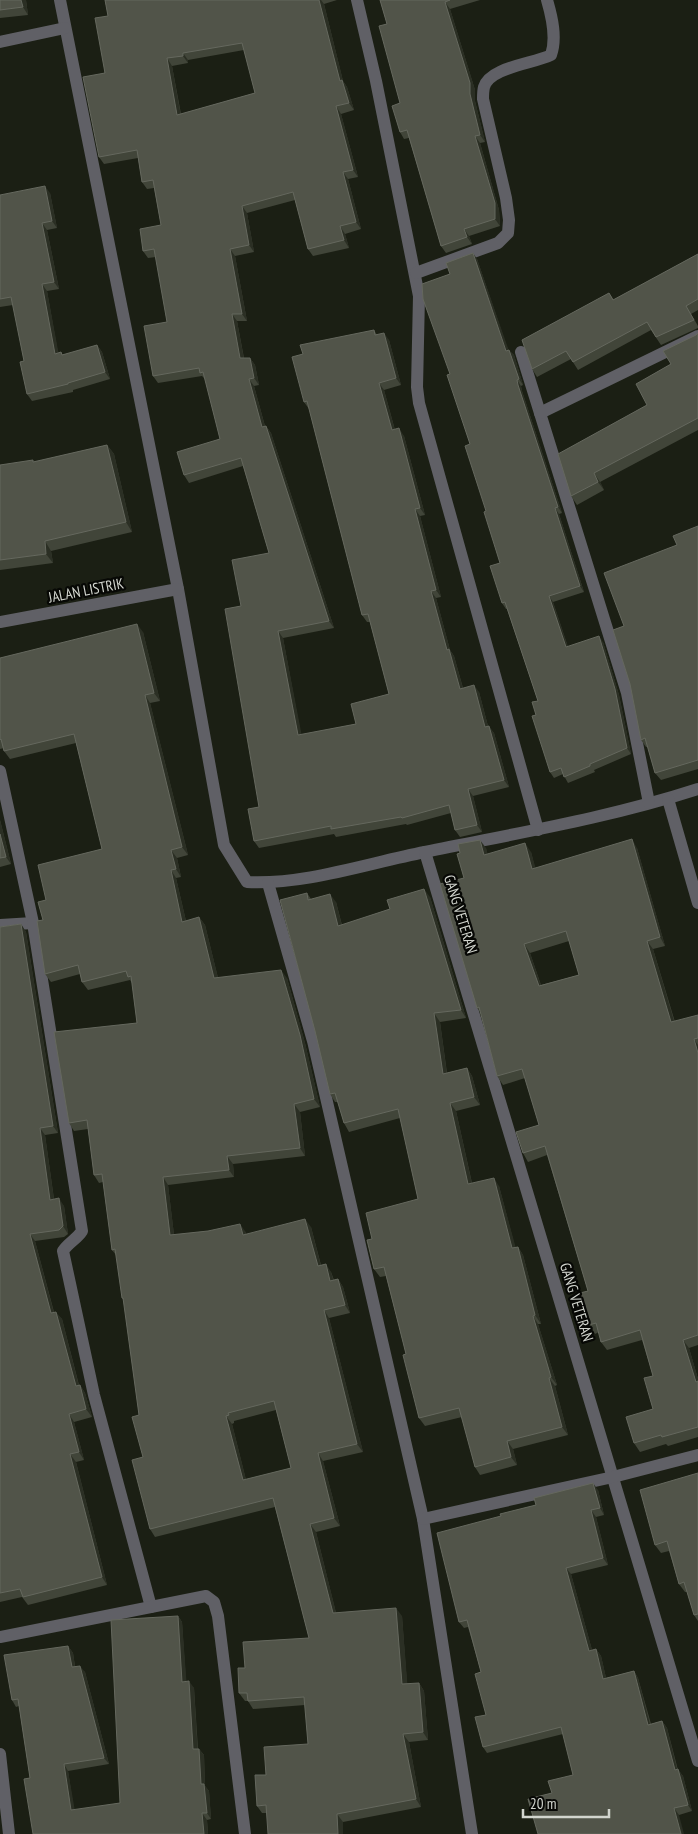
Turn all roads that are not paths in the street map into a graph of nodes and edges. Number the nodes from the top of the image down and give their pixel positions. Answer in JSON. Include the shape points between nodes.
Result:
{"nodes":[{"id":1,"x":60,"y":0,"type":"edge"},
{"id":2,"x":357,"y":0,"type":"edge"},
{"id":3,"x":548,"y":0,"type":"edge"},
{"id":4,"x":65,"y":28,"type":"junction"},
{"id":5,"x":0,"y":42,"type":"edge"},
{"id":6,"x":416,"y":273,"type":"junction"},
{"id":7,"x":698,"y":336,"type":"edge"},
{"id":8,"x":521,"y":352,"type":"edge"},
{"id":9,"x":540,"y":413,"type":"junction"},
{"id":10,"x":178,"y":589,"type":"junction"},
{"id":11,"x":0,"y":622,"type":"edge"},
{"id":12,"x":0,"y":772,"type":"edge"},
{"id":13,"x":698,"y":789,"type":"edge"},
{"id":14,"x":668,"y":799,"type":"junction"},
{"id":15,"x":649,"y":803,"type":"junction"},
{"id":16,"x":538,"y":830,"type":"junction"},
{"id":17,"x":425,"y":852,"type":"junction"},
{"id":18,"x":268,"y":883,"type":"junction"},
{"id":19,"x":698,"y":903,"type":"edge"},
{"id":20,"x":33,"y":923,"type":"junction"},
{"id":21,"x":0,"y":925,"type":"edge"},
{"id":22,"x":698,"y":1455,"type":"edge"},
{"id":23,"x":613,"y":1477,"type":"junction"},
{"id":24,"x":423,"y":1519,"type":"junction"},
{"id":25,"x":151,"y":1607,"type":"junction"},
{"id":26,"x":0,"y":1637,"type":"edge"},
{"id":27,"x":0,"y":1754,"type":"edge"},
{"id":28,"x":698,"y":1757,"type":"edge"},
{"id":29,"x":6,"y":1826,"type":"edge"},
{"id":30,"x":245,"y":1834,"type":"edge"},
{"id":31,"x":472,"y":1834,"type":"edge"}],
"edges":[{"from":1,"to":4,"type":"street"},
{"from":2,"to":6,"type":"street"},
{"from":3,"to":6,"type":"street","via":[[554,45],[551,55],[502,70],[484,86],[483,99],[510,220],[508,233],[498,243]]},
{"from":4,"to":5,"type":"street"},
{"from":4,"to":10,"type":"street"},
{"from":6,"to":16,"type":"street","via":[[419,403]]},
{"from":7,"to":9,"type":"street"},
{"from":8,"to":9,"type":"street"},
{"from":9,"to":15,"type":"street","via":[[627,693]]},
{"from":10,"to":11,"type":"street","name":"JALAN LISTRIK"},
{"from":10,"to":18,"type":"street","via":[[224,844],[247,882]]},
{"from":12,"to":20,"type":"street"},
{"from":13,"to":14,"type":"street"},
{"from":14,"to":15,"type":"street"},
{"from":14,"to":19,"type":"street"},
{"from":15,"to":16,"type":"street"},
{"from":16,"to":17,"type":"street"},
{"from":17,"to":18,"type":"street"},
{"from":17,"to":23,"type":"street","name":"GANG VETERAN"},
{"from":18,"to":24,"type":"street","via":[[313,1041]]},
{"from":20,"to":21,"type":"street"},
{"from":20,"to":25,"type":"street","via":[[82,1231],[63,1251],[94,1395]]},
{"from":22,"to":23,"type":"street"},
{"from":23,"to":24,"type":"street"},
{"from":23,"to":28,"type":"street","name":"GANG VETERAN"},
{"from":24,"to":31,"type":"street"},
{"from":25,"to":26,"type":"street"},
{"from":25,"to":30,"type":"street","via":[[206,1596],[214,1602]]},
{"from":27,"to":29,"type":"street"}]}
